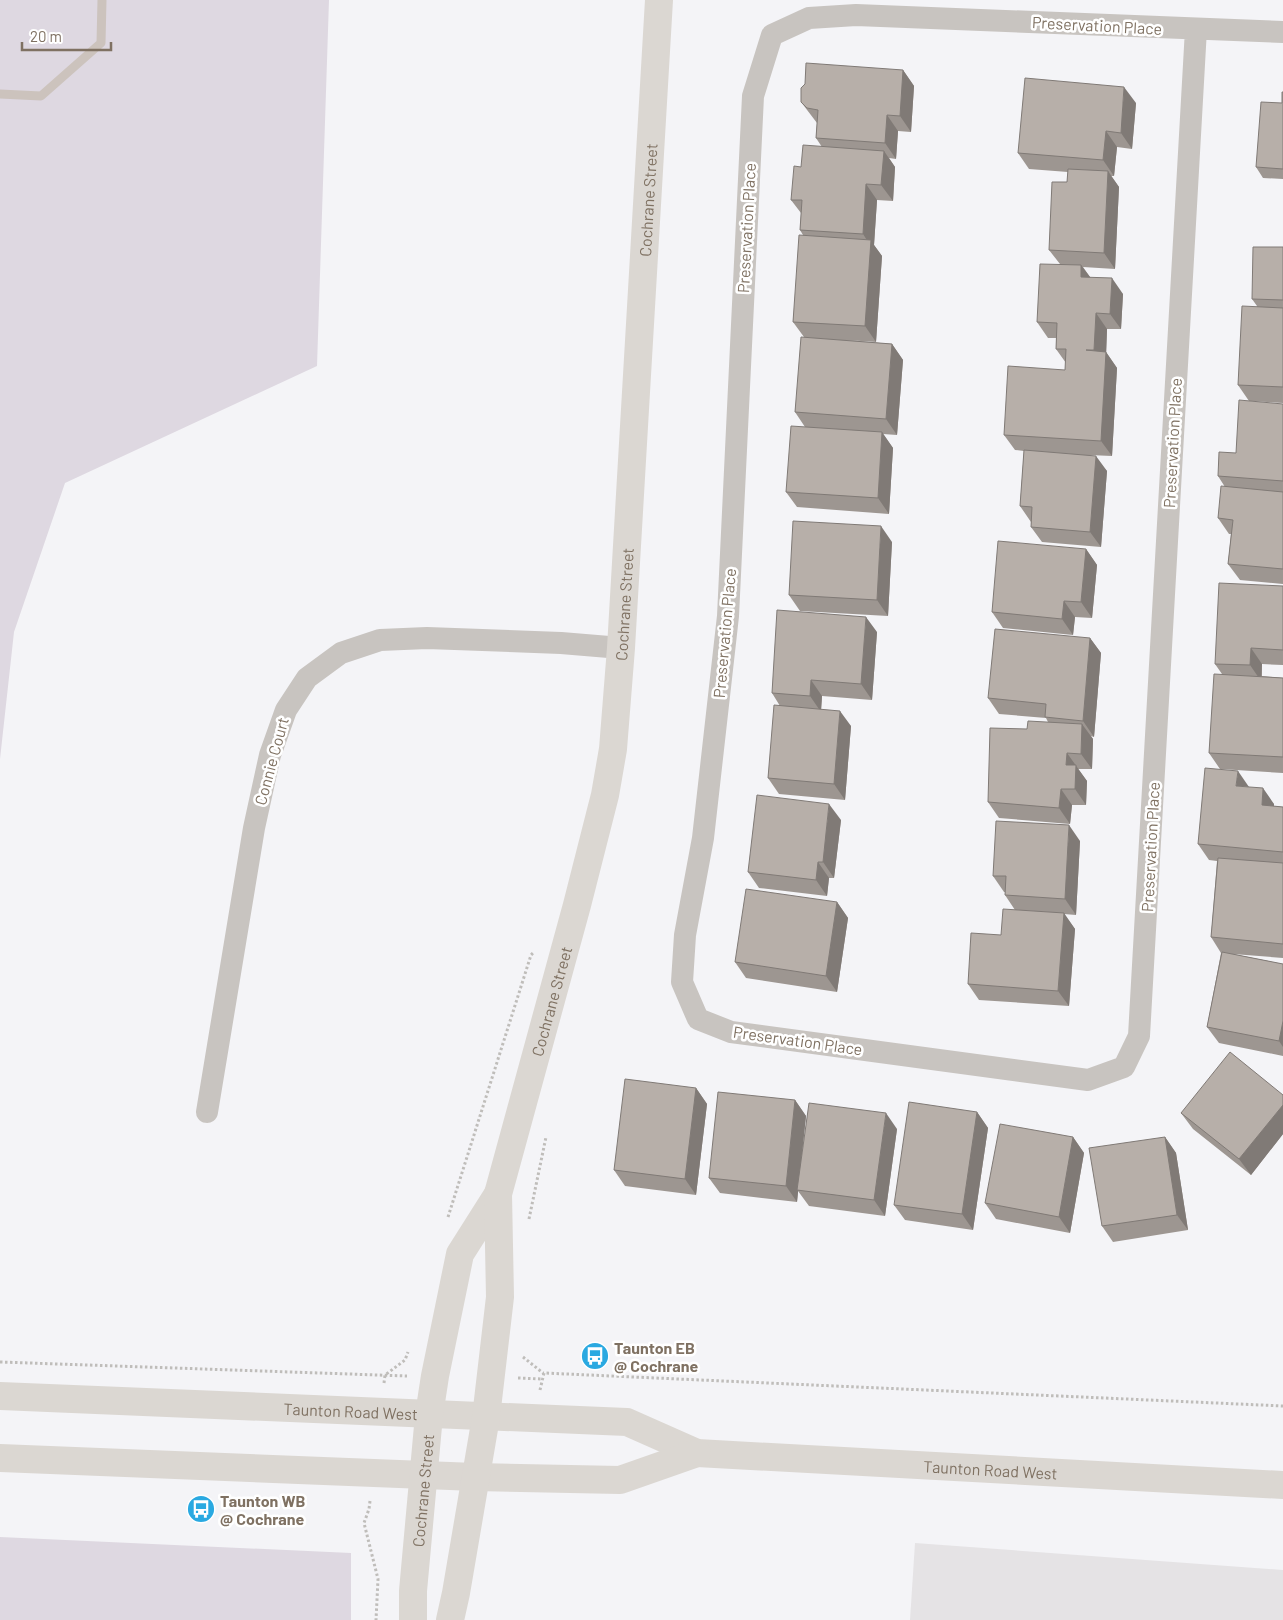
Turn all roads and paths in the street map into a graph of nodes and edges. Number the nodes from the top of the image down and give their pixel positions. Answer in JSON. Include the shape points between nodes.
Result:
{"nodes":[{"id":1,"x":659,"y":0,"type":"edge"},
{"id":2,"x":1196,"y":30,"type":"junction"},
{"id":3,"x":1283,"y":32,"type":"edge"},
{"id":4,"x":621,"y":648,"type":"junction"},
{"id":5,"x":537,"y":948,"type":"dead end"},
{"id":6,"x":207,"y":1112,"type":"dead end"},
{"id":7,"x":547,"y":1130,"type":"dead end"},
{"id":8,"x":498,"y":1194,"type":"junction"},
{"id":9,"x":446,"y":1221,"type":"dead end"},
{"id":10,"x":529,"y":1221,"type":"dead end"},
{"id":11,"x":411,"y":1346,"type":"dead end"},
{"id":12,"x":521,"y":1348,"type":"dead end"},
{"id":13,"x":0,"y":1362,"type":"edge"},
{"id":14,"x":544,"y":1374,"type":"junction"},
{"id":15,"x":385,"y":1375,"type":"junction"},
{"id":16,"x":410,"y":1376,"type":"dead end"},
{"id":17,"x":542,"y":1379,"type":"dead end"},
{"id":18,"x":0,"y":1396,"type":"edge"},
{"id":19,"x":1283,"y":1406,"type":"edge"},
{"id":20,"x":429,"y":1415,"type":"junction"},
{"id":21,"x":486,"y":1417,"type":"junction"},
{"id":22,"x":696,"y":1453,"type":"junction"},
{"id":23,"x":0,"y":1458,"type":"edge"},
{"id":24,"x":425,"y":1475,"type":"junction"},
{"id":25,"x":475,"y":1477,"type":"junction"},
{"id":26,"x":1283,"y":1485,"type":"edge"},
{"id":27,"x":369,"y":1509,"type":"dead end"},
{"id":28,"x":376,"y":1620,"type":"edge"},
{"id":29,"x":413,"y":1620,"type":"edge"},
{"id":30,"x":450,"y":1620,"type":"edge"}],
"edges":[{"from":1,"to":4,"type":"street","name":"Cochrane Street"},
{"from":2,"to":2,"type":"street","name":"Preservation Place","via":[[856,14],[809,18],[772,35],[753,96],[728,616],[703,838],[685,935],[682,982],[698,1019],[731,1032],[1088,1080],[1124,1067],[1139,1036],[1140,1026]]},
{"from":2,"to":3,"type":"street","name":"Preservation Place"},
{"from":4,"to":6,"type":"street","name":"Connie Court","via":[[427,638],[380,640],[341,653],[307,678],[286,710],[270,755],[254,828]]},
{"from":4,"to":8,"type":"street","name":"Cochrane Street","via":[[613,749],[605,795]]},
{"from":5,"to":9,"type":"path","via":[[531,956]]},
{"from":7,"to":10,"type":"path"},
{"from":8,"to":20,"type":"street","name":"Cochrane Street","via":[[460,1254]]},
{"from":8,"to":21,"type":"street","name":"Cochrane Street","via":[[500,1297]]},
{"from":11,"to":15,"type":"path","via":[[405,1360]]},
{"from":12,"to":14,"type":"path","via":[[523,1357]]},
{"from":13,"to":15,"type":"path"},
{"from":14,"to":17,"type":"path"},
{"from":14,"to":19,"type":"path"},
{"from":15,"to":16,"type":"path"},
{"from":18,"to":20,"type":"street","name":"Taunton Road West"},
{"from":20,"to":21,"type":"street","name":"Taunton Road West"},
{"from":20,"to":24,"type":"street","name":"Cochrane Street"},
{"from":21,"to":22,"type":"street","name":"Taunton Road West","via":[[627,1422]]},
{"from":21,"to":25,"type":"street","name":"Cochrane Street"},
{"from":22,"to":25,"type":"street","name":"Taunton Road West","via":[[620,1480]]},
{"from":22,"to":26,"type":"street","name":"Taunton Road West"},
{"from":23,"to":24,"type":"street","name":"Taunton Road West"},
{"from":24,"to":25,"type":"street","name":"Taunton Road West"},
{"from":24,"to":29,"type":"street","name":"Cochrane Street"},
{"from":25,"to":30,"type":"street","name":"Cochrane Street"},
{"from":27,"to":28,"type":"path","via":[[364,1523],[378,1579]]}]}
